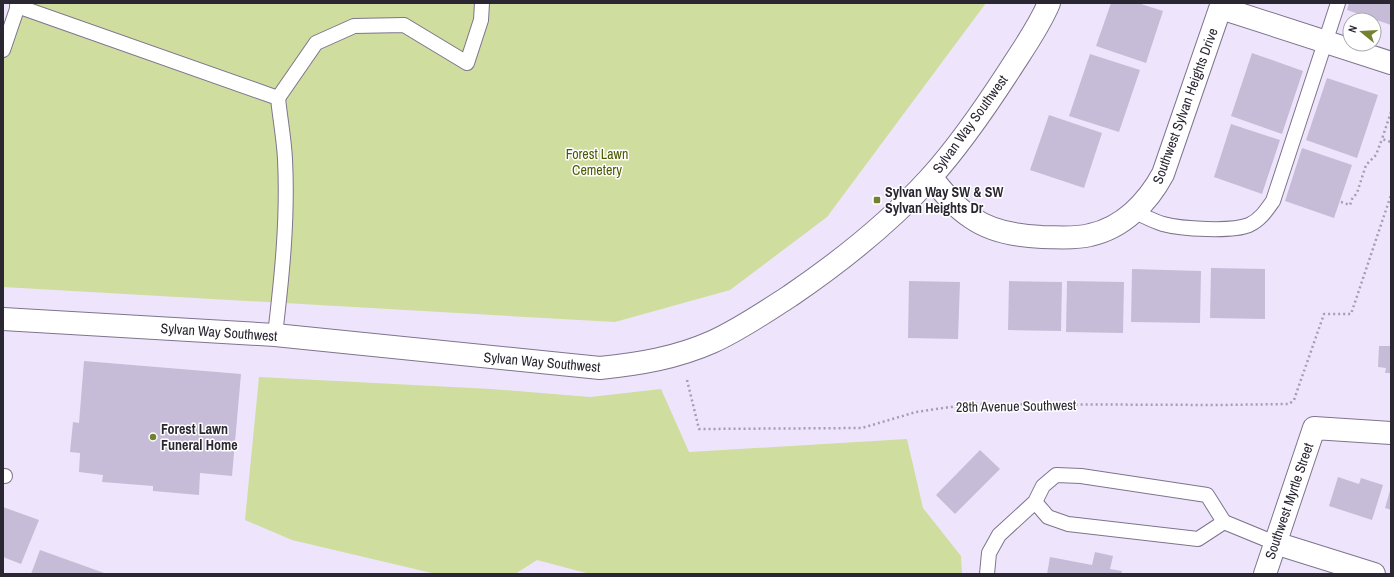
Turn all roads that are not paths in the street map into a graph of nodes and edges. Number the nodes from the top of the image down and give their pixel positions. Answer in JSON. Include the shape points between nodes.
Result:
{"nodes":[{"id":1,"x":482,"y":3,"type":"edge"},
{"id":2,"x":1049,"y":3,"type":"edge"},
{"id":3,"x":1338,"y":3,"type":"edge"},
{"id":4,"x":18,"y":4,"type":"edge"},
{"id":5,"x":1222,"y":6,"type":"edge"},
{"id":6,"x":1325,"y":42,"type":"junction"},
{"id":7,"x":3,"y":50,"type":"edge"},
{"id":8,"x":1391,"y":63,"type":"edge"},
{"id":9,"x":278,"y":98,"type":"junction"},
{"id":10,"x":931,"y":177,"type":"junction"},
{"id":11,"x":1135,"y":212,"type":"junction"},
{"id":12,"x":3,"y":319,"type":"edge"},
{"id":13,"x":275,"y":335,"type":"junction"},
{"id":14,"x":1391,"y":433,"type":"edge"},
{"id":15,"x":1035,"y":502,"type":"junction"},
{"id":16,"x":1224,"y":522,"type":"junction"},
{"id":17,"x":1275,"y":543,"type":"junction"},
{"id":18,"x":987,"y":574,"type":"edge"},
{"id":19,"x":1264,"y":574,"type":"edge"},
{"id":20,"x":1374,"y":574,"type":"edge"}],
"edges":[{"from":1,"to":9,"type":"lane","via":[[481,20],[467,63],[404,25],[354,26],[316,43]]},
{"from":2,"to":10,"type":"street","name":"Sylvan Way Southwest","via":[[983,112]]},
{"from":3,"to":6,"type":"lane"},
{"from":4,"to":7,"type":"lane"},
{"from":4,"to":9,"type":"lane"},
{"from":5,"to":6,"type":"street"},
{"from":5,"to":11,"type":"street","name":"Southwest Sylvan Heights Drive","via":[[1163,174],[1155,189]]},
{"from":6,"to":8,"type":"street"},
{"from":6,"to":11,"type":"lane","via":[[1273,201],[1263,216],[1249,225],[1233,229],[1181,228],[1162,224]]},
{"from":9,"to":13,"type":"lane","via":[[285,158],[286,212],[284,261]]},
{"from":10,"to":11,"type":"street","name":"Southwest Sylvan Heights Drive","via":[[950,201],[972,219],[997,230],[1025,236],[1070,238],[1091,235],[1114,226]]},
{"from":10,"to":13,"type":"street","name":"Sylvan Way Southwest","via":[[870,236],[824,273],[757,318],[713,342],[640,364],[600,368]]},
{"from":12,"to":13,"type":"street","name":"Sylvan Way Southwest"},
{"from":14,"to":17,"type":"street","name":"Southwest Myrtle Street","via":[[1314,428]]},
{"from":15,"to":16,"type":"lane","via":[[1048,517],[1068,524],[1198,539]]},
{"from":15,"to":16,"type":"lane","via":[[1043,486],[1056,475],[1081,476],[1207,495]]},
{"from":15,"to":18,"type":"lane","via":[[999,535],[989,553]]},
{"from":16,"to":17,"type":"lane"},
{"from":17,"to":19,"type":"street","name":"Southwest Myrtle Street"},
{"from":17,"to":20,"type":"street"}]}
